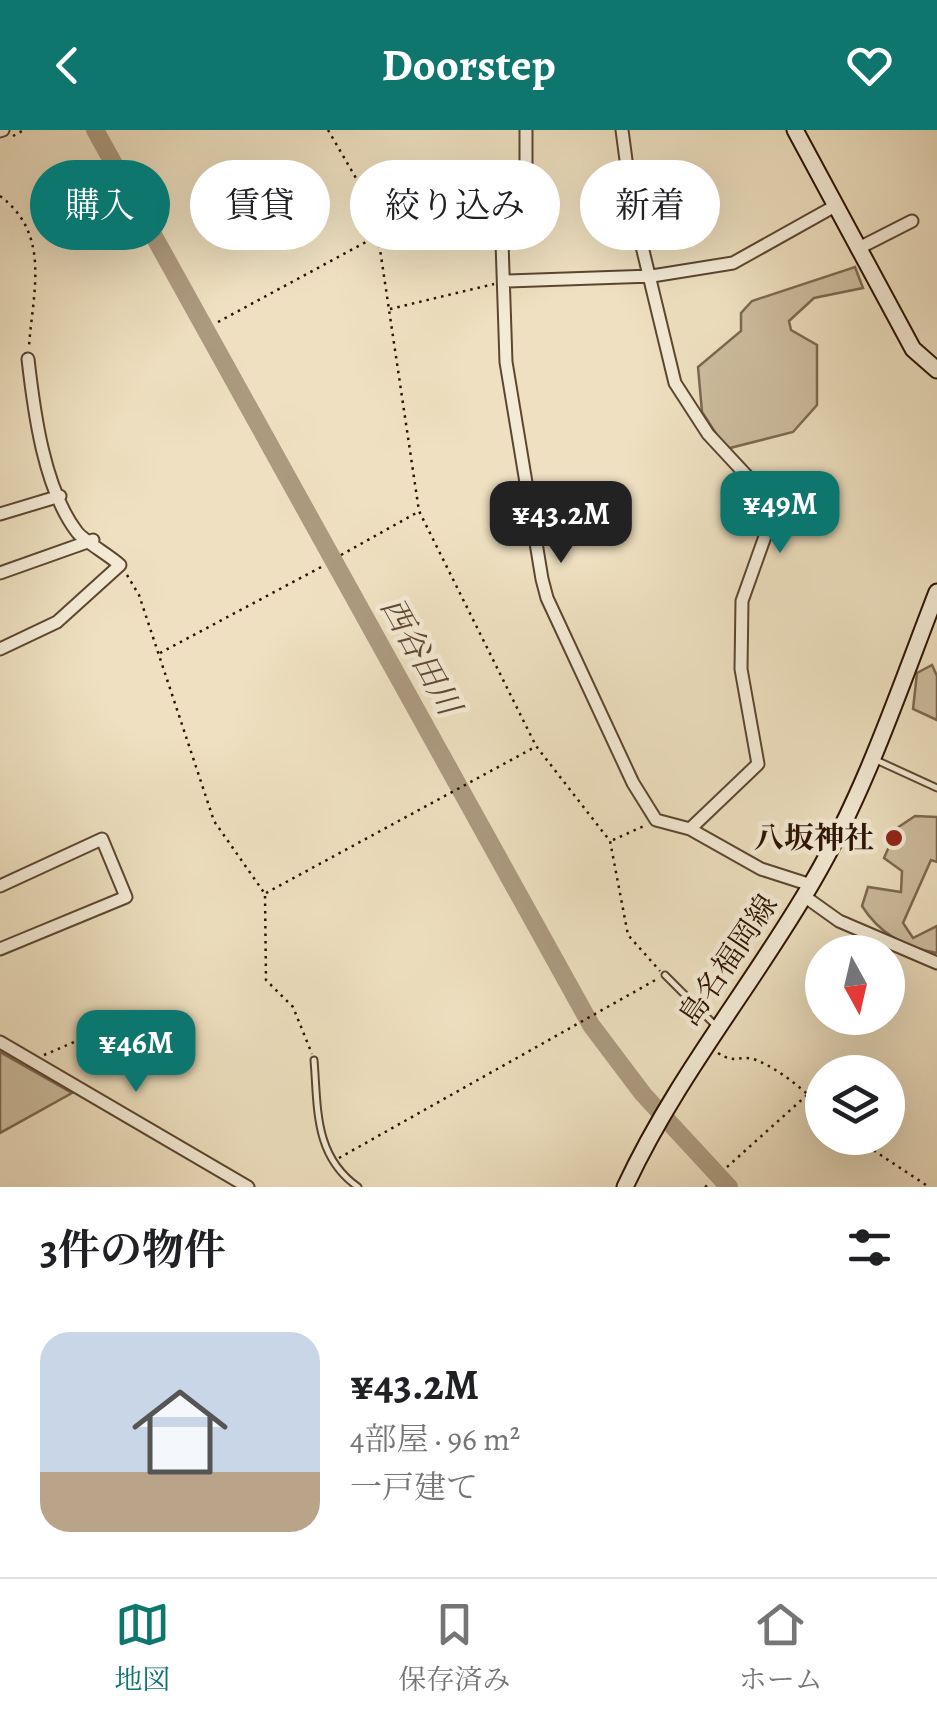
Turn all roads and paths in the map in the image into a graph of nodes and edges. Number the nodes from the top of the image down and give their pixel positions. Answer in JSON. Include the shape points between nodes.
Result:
{"nodes":[{"id":1,"x":328,"y":130,"type":"edge"},
{"id":2,"x":526,"y":130,"type":"edge"},
{"id":3,"x":622,"y":130,"type":"edge"},
{"id":4,"x":795,"y":130,"type":"edge"},
{"id":5,"x":350,"y":168,"type":"edge"},
{"id":6,"x":0,"y":196,"type":"edge"},
{"id":7,"x":834,"y":206,"type":"junction"},
{"id":8,"x":912,"y":222,"type":"dead end"},
{"id":9,"x":858,"y":248,"type":"junction"},
{"id":10,"x":352,"y":250,"type":"edge"},
{"id":11,"x":380,"y":250,"type":"edge"},
{"id":12,"x":652,"y":276,"type":"junction"},
{"id":13,"x":505,"y":281,"type":"junction"},
{"id":14,"x":389,"y":309,"type":"junction"},
{"id":15,"x":218,"y":322,"type":"dead end"},
{"id":16,"x":28,"y":359,"type":"joint"},
{"id":17,"x":937,"y":370,"type":"edge"},
{"id":18,"x":60,"y":496,"type":"junction"},
{"id":19,"x":419,"y":511,"type":"junction"},
{"id":20,"x":0,"y":514,"type":"edge"},
{"id":21,"x":93,"y":540,"type":"junction"},
{"id":22,"x":341,"y":555,"type":"dead end"},
{"id":23,"x":120,"y":565,"type":"junction"},
{"id":24,"x":323,"y":566,"type":"dead end"},
{"id":25,"x":0,"y":571,"type":"edge"},
{"id":26,"x":937,"y":592,"type":"edge"},
{"id":27,"x":0,"y":649,"type":"edge"},
{"id":28,"x":158,"y":654,"type":"junction"},
{"id":29,"x":536,"y":746,"type":"junction"},
{"id":30,"x":873,"y":758,"type":"junction"},
{"id":31,"x":937,"y":788,"type":"edge"},
{"id":32,"x":656,"y":820,"type":"junction"},
{"id":33,"x":690,"y":828,"type":"junction"},
{"id":34,"x":610,"y":842,"type":"junction"},
{"id":35,"x":0,"y":886,"type":"edge"},
{"id":36,"x":808,"y":891,"type":"junction"},
{"id":37,"x":264,"y":894,"type":"junction"},
{"id":38,"x":0,"y":949,"type":"edge"},
{"id":39,"x":937,"y":963,"type":"edge"},
{"id":40,"x":664,"y":975,"type":"junction"},
{"id":41,"x":116,"y":1024,"type":"dead end"},
{"id":42,"x":716,"y":1026,"type":"junction"},
{"id":43,"x":0,"y":1042,"type":"edge"},
{"id":44,"x":705,"y":1042,"type":"junction"},
{"id":45,"x":32,"y":1060,"type":"junction"},
{"id":46,"x":314,"y":1060,"type":"joint"},
{"id":47,"x":805,"y":1092,"type":"edge"},
{"id":48,"x":805,"y":1097,"type":"edge"},
{"id":49,"x":881,"y":1155,"type":"edge"},
{"id":50,"x":334,"y":1161,"type":"junction"},
{"id":51,"x":728,"y":1167,"type":"dead end"},
{"id":52,"x":710,"y":1182,"type":"dead end"},
{"id":53,"x":248,"y":1187,"type":"edge"},
{"id":54,"x":358,"y":1187,"type":"edge"},
{"id":55,"x":625,"y":1187,"type":"edge"},
{"id":56,"x":705,"y":1187,"type":"edge"},
{"id":57,"x":929,"y":1187,"type":"edge"}],
"edges":[{"from":1,"to":5,"type":"path"},
{"from":2,"to":13,"type":"street","via":[[526,169],[502,242]]},
{"from":3,"to":12,"type":"street","via":[[632,206]]},
{"from":4,"to":7,"type":"main road"},
{"from":6,"to":16,"type":"path","via":[[31,230],[37,252]]},
{"from":7,"to":9,"type":"main road"},
{"from":7,"to":12,"type":"street","via":[[733,264]]},
{"from":8,"to":9,"type":"street"},
{"from":9,"to":17,"type":"main road","via":[[914,348]]},
{"from":10,"to":15,"type":"path"},
{"from":11,"to":14,"type":"path"},
{"from":12,"to":13,"type":"street"},
{"from":12,"to":33,"type":"street","via":[[675,383],[708,434],[773,504],[742,601],[741,669],[758,764]]},
{"from":13,"to":14,"type":"path"},
{"from":13,"to":32,"type":"street","via":[[509,386],[546,598]]},
{"from":14,"to":19,"type":"path"},
{"from":16,"to":18,"type":"street","via":[[35,420]]},
{"from":18,"to":20,"type":"street"},
{"from":18,"to":21,"type":"street","via":[[78,534]]},
{"from":19,"to":22,"type":"path"},
{"from":19,"to":29,"type":"path"},
{"from":21,"to":23,"type":"street"},
{"from":21,"to":25,"type":"street"},
{"from":23,"to":27,"type":"street","via":[[57,622]]},
{"from":23,"to":28,"type":"path","via":[[139,595]]},
{"from":24,"to":28,"type":"path"},
{"from":26,"to":30,"type":"main road","name":"島名福岡線"},
{"from":28,"to":37,"type":"path","via":[[214,821]]},
{"from":29,"to":34,"type":"path"},
{"from":29,"to":37,"type":"path"},
{"from":30,"to":31,"type":"lane"},
{"from":30,"to":36,"type":"main road","name":"島名福岡線"},
{"from":32,"to":33,"type":"street"},
{"from":32,"to":34,"type":"path"},
{"from":33,"to":36,"type":"street"},
{"from":34,"to":40,"type":"path","via":[[628,935]]},
{"from":35,"to":38,"type":"street","via":[[102,840],[126,897]]},
{"from":36,"to":39,"type":"street","via":[[840,921]]},
{"from":36,"to":42,"type":"main road","name":"島名福岡線"},
{"from":37,"to":46,"type":"path","via":[[266,980],[292,1006]]},
{"from":40,"to":42,"type":"lane"},
{"from":40,"to":50,"type":"path"},
{"from":41,"to":45,"type":"path"},
{"from":42,"to":44,"type":"main road","name":"島名福岡線"},
{"from":43,"to":45,"type":"street"},
{"from":44,"to":47,"type":"path","via":[[730,1061],[754,1059]]},
{"from":44,"to":55,"type":"main road","name":"島名福岡線"},
{"from":45,"to":53,"type":"street"},
{"from":46,"to":50,"type":"lane","via":[[316,1118]]},
{"from":48,"to":51,"type":"path"},
{"from":49,"to":57,"type":"path"},
{"from":50,"to":54,"type":"lane"},
{"from":52,"to":56,"type":"path"}]}
